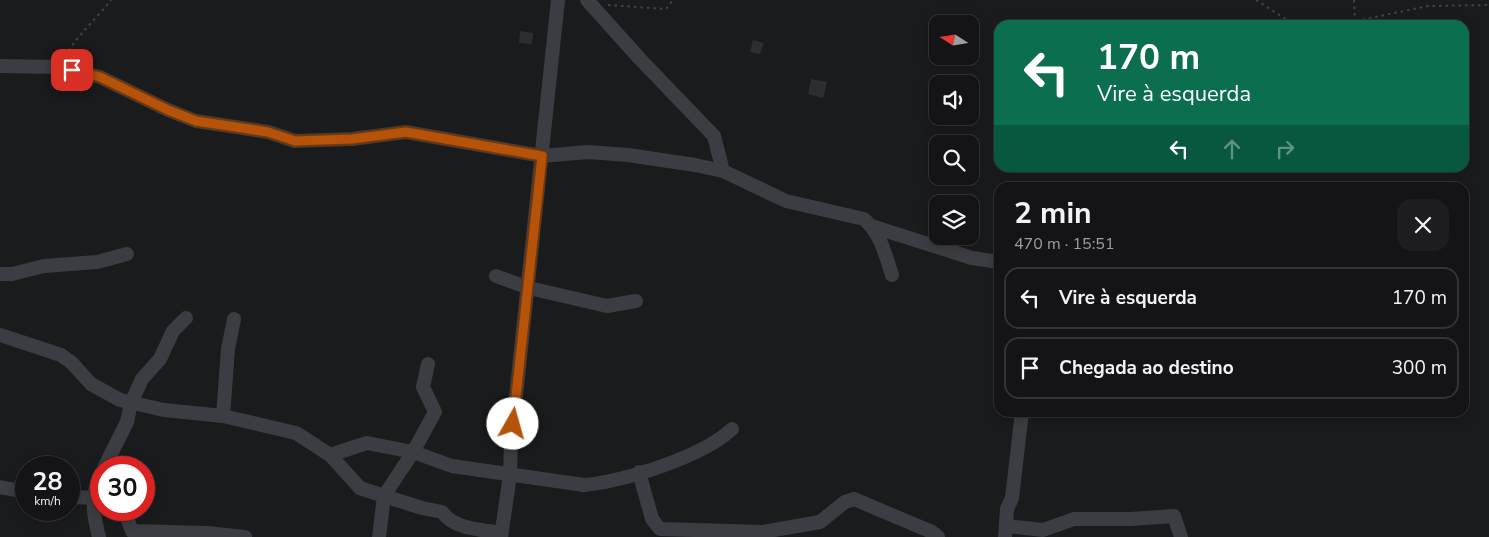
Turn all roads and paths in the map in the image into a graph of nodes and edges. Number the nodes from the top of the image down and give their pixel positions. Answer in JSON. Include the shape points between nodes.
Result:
{"nodes":[{"id":1,"x":111,"y":0,"type":"edge"},
{"id":2,"x":558,"y":0,"type":"edge"},
{"id":3,"x":673,"y":0,"type":"edge"},
{"id":4,"x":1256,"y":0,"type":"edge"},
{"id":5,"x":1354,"y":0,"type":"edge"},
{"id":6,"x":589,"y":2,"type":"edge"},
{"id":7,"x":1489,"y":6,"type":"edge"},
{"id":8,"x":1287,"y":20,"type":"edge"},
{"id":9,"x":1356,"y":20,"type":"joint"},
{"id":10,"x":0,"y":66,"type":"edge"},
{"id":11,"x":58,"y":66,"type":"junction"},
{"id":12,"x":542,"y":156,"type":"junction"},
{"id":13,"x":723,"y":171,"type":"junction"},
{"id":14,"x":872,"y":226,"type":"junction"},
{"id":15,"x":127,"y":254,"type":"dead end"},
{"id":16,"x":994,"y":261,"type":"edge"},
{"id":17,"x":0,"y":274,"type":"edge"},
{"id":18,"x":892,"y":275,"type":"dead end"},
{"id":19,"x":496,"y":276,"type":"dead end"},
{"id":20,"x":529,"y":288,"type":"junction"},
{"id":21,"x":636,"y":301,"type":"dead end"},
{"id":22,"x":186,"y":318,"type":"dead end"},
{"id":23,"x":234,"y":319,"type":"dead end"},
{"id":24,"x":0,"y":335,"type":"edge"},
{"id":25,"x":428,"y":364,"type":"dead end"},
{"id":26,"x":132,"y":403,"type":"junction"},
{"id":27,"x":223,"y":416,"type":"junction"},
{"id":28,"x":1021,"y":417,"type":"edge"},
{"id":29,"x":732,"y":429,"type":"dead end"},
{"id":30,"x":413,"y":452,"type":"junction"},
{"id":31,"x":330,"y":454,"type":"junction"},
{"id":32,"x":110,"y":456,"type":"edge"},
{"id":33,"x":639,"y":472,"type":"junction"},
{"id":34,"x":510,"y":475,"type":"junction"},
{"id":35,"x":0,"y":487,"type":"edge"},
{"id":36,"x":15,"y":490,"type":"edge"},
{"id":37,"x":384,"y":496,"type":"junction"},
{"id":38,"x":94,"y":521,"type":"edge"},
{"id":39,"x":128,"y":521,"type":"edge"},
{"id":40,"x":1006,"y":532,"type":"edge"},
{"id":41,"x":658,"y":533,"type":"edge"},
{"id":42,"x":781,"y":533,"type":"edge"},
{"id":43,"x":501,"y":535,"type":"edge"},
{"id":44,"x":99,"y":537,"type":"edge"},
{"id":45,"x":245,"y":537,"type":"edge"},
{"id":46,"x":380,"y":537,"type":"edge"},
{"id":47,"x":938,"y":537,"type":"edge"},
{"id":48,"x":1181,"y":537,"type":"edge"}],
"edges":[{"from":1,"to":11,"type":"path","via":[[74,41]]},
{"from":2,"to":12,"type":"street"},
{"from":3,"to":6,"type":"path","via":[[666,9]]},
{"from":4,"to":8,"type":"path"},
{"from":5,"to":9,"type":"path"},
{"from":6,"to":13,"type":"street","via":[[714,136]]},
{"from":7,"to":9,"type":"path","via":[[1428,6]]},
{"from":10,"to":11,"type":"street"},
{"from":11,"to":12,"type":"street","via":[[100,77],[196,121],[268,132],[295,141],[352,139],[406,132]]},
{"from":12,"to":13,"type":"street","via":[[588,152],[628,155]]},
{"from":12,"to":20,"type":"street"},
{"from":13,"to":14,"type":"street","via":[[786,201],[849,214],[864,219]]},
{"from":14,"to":16,"type":"street","via":[[972,258]]},
{"from":14,"to":18,"type":"street","via":[[883,244]]},
{"from":15,"to":17,"type":"street","via":[[97,262],[44,266]]},
{"from":19,"to":20,"type":"street"},
{"from":20,"to":21,"type":"street","via":[[607,306]]},
{"from":20,"to":34,"type":"street"},
{"from":22,"to":26,"type":"street","via":[[174,332],[160,359],[142,379]]},
{"from":23,"to":27,"type":"street","via":[[228,349]]},
{"from":24,"to":26,"type":"street","via":[[61,355],[91,384]]},
{"from":25,"to":30,"type":"street","via":[[423,387],[435,412]]},
{"from":26,"to":27,"type":"street"},
{"from":26,"to":32,"type":"street","via":[[127,422]]},
{"from":27,"to":31,"type":"street","via":[[296,433]]},
{"from":28,"to":40,"type":"street"},
{"from":29,"to":33,"type":"street","via":[[720,440]]},
{"from":30,"to":31,"type":"street","via":[[367,443]]},
{"from":30,"to":34,"type":"street","via":[[452,466]]},
{"from":30,"to":37,"type":"street"},
{"from":31,"to":37,"type":"street","via":[[360,488]]},
{"from":33,"to":34,"type":"street","via":[[604,483],[584,485]]},
{"from":33,"to":41,"type":"street"},
{"from":34,"to":43,"type":"street"},
{"from":35,"to":36,"type":"street"},
{"from":37,"to":43,"type":"street","via":[[442,512],[449,521],[463,527]]},
{"from":37,"to":46,"type":"street"},
{"from":38,"to":44,"type":"street"},
{"from":39,"to":45,"type":"street","via":[[132,531]]},
{"from":40,"to":48,"type":"street","via":[[1043,530],[1074,519],[1131,520],[1174,516]]},
{"from":41,"to":42,"type":"street"},
{"from":42,"to":47,"type":"street","via":[[820,522],[845,502],[854,499]]}]}
